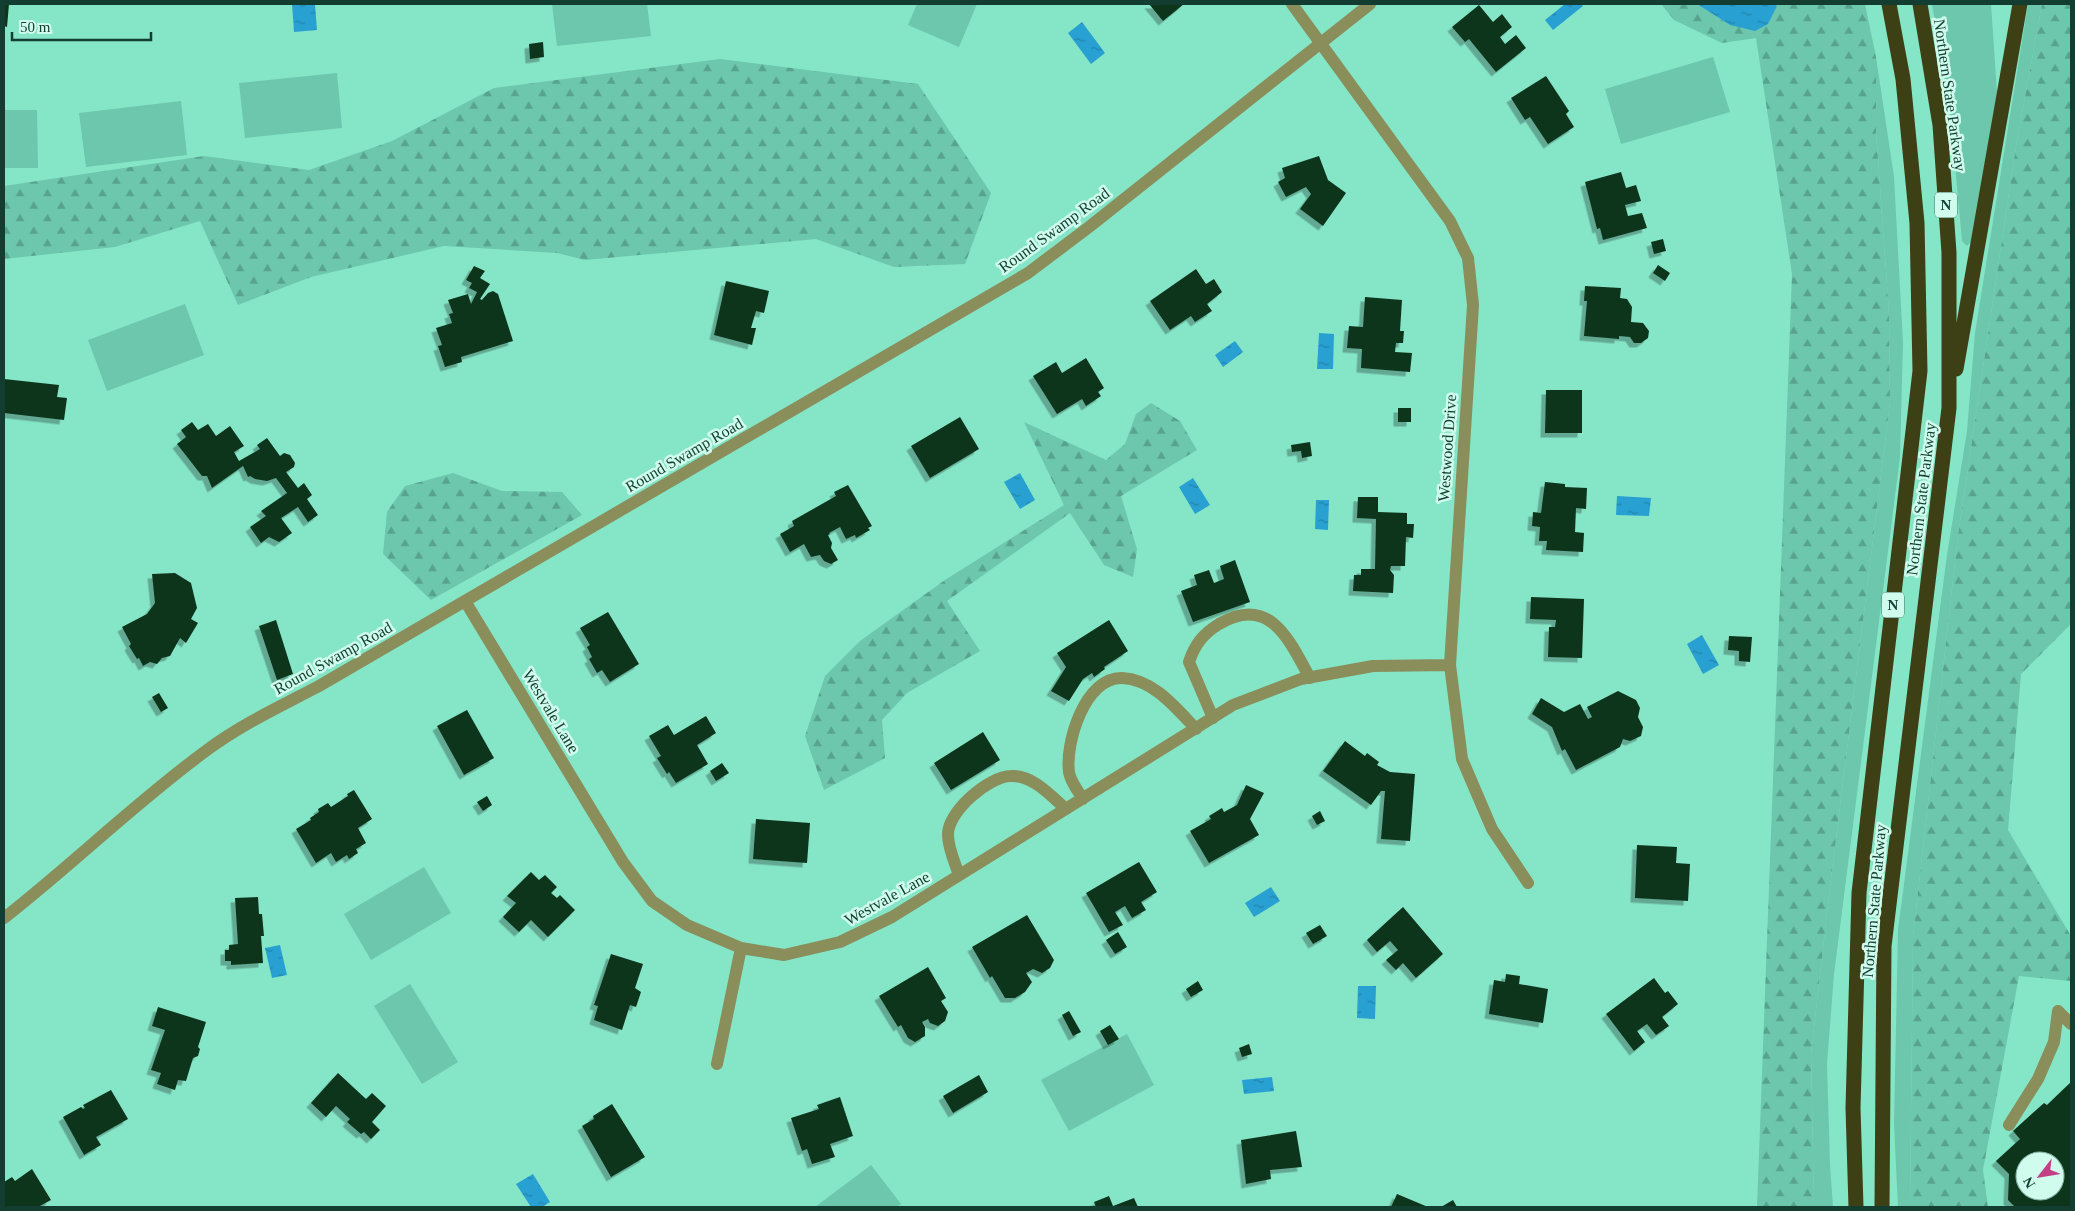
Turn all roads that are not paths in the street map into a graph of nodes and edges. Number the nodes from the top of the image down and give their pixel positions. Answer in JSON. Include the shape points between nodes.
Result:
{"nodes":[{"id":1,"x":1292,"y":4,"type":"edge"},
{"id":2,"x":1370,"y":4,"type":"edge"},
{"id":3,"x":1889,"y":4,"type":"edge"},
{"id":4,"x":1920,"y":4,"type":"edge"},
{"id":5,"x":2020,"y":4,"type":"edge"},
{"id":6,"x":1321,"y":44,"type":"junction"},
{"id":7,"x":1949,"y":408,"type":"junction"},
{"id":8,"x":465,"y":601,"type":"junction"},
{"id":9,"x":1450,"y":665,"type":"junction"},
{"id":10,"x":1310,"y":678,"type":"junction"},
{"id":11,"x":1213,"y":718,"type":"junction"},
{"id":12,"x":1196,"y":729,"type":"junction"},
{"id":13,"x":1083,"y":799,"type":"junction"},
{"id":14,"x":1066,"y":809,"type":"junction"},
{"id":15,"x":959,"y":875,"type":"junction"},
{"id":16,"x":1528,"y":883,"type":"dead end"},
{"id":17,"x":4,"y":918,"type":"edge"},
{"id":18,"x":741,"y":948,"type":"junction"},
{"id":19,"x":2071,"y":1024,"type":"edge"},
{"id":20,"x":717,"y":1064,"type":"dead end"},
{"id":21,"x":2009,"y":1125,"type":"dead end"},
{"id":22,"x":1856,"y":1207,"type":"edge"},
{"id":23,"x":1882,"y":1207,"type":"edge"}],
"edges":[{"from":1,"to":6,"type":"street","name":"Westwood Drive"},
{"from":2,"to":6,"type":"street","name":"Round Swamp Road"},
{"from":3,"to":22,"type":"highway","name":"Northern State Parkway","number":"N","via":[[1903,79],[1917,223],[1920,371],[1859,893],[1853,1108]]},
{"from":4,"to":7,"type":"highway","name":"Northern State Parkway","number":"N","via":[[1940,135],[1949,253]]},
{"from":5,"to":7,"type":"highway"},
{"from":6,"to":8,"type":"street","name":"Round Swamp Road","via":[[1028,273]]},
{"from":6,"to":9,"type":"street","name":"Westwood Drive","via":[[1450,221],[1468,258],[1473,305]]},
{"from":7,"to":23,"type":"highway","name":"Northern State Parkway","number":"N","via":[[1884,946]]},
{"from":8,"to":17,"type":"street","name":"Round Swamp Road","via":[[320,686],[246,724],[207,750]]},
{"from":8,"to":18,"type":"street","name":"Westvale Lane","via":[[623,862],[652,901],[687,925]]},
{"from":9,"to":10,"type":"street","name":"Westvale Lane","via":[[1373,666]]},
{"from":9,"to":16,"type":"street","name":"Westwood Drive","via":[[1462,760],[1492,829]]},
{"from":10,"to":11,"type":"street","name":"Westvale Lane","via":[[1233,705]]},
{"from":10,"to":11,"type":"street","via":[[1292,645],[1264,616],[1250,613],[1229,618],[1208,631],[1194,646],[1189,662]]},
{"from":11,"to":12,"type":"street","name":"Westvale Lane"},
{"from":12,"to":13,"type":"street","name":"Westvale Lane"},
{"from":12,"to":13,"type":"street","via":[[1166,697],[1141,683],[1123,678],[1110,680],[1091,693],[1080,713],[1069,752],[1069,774]]},
{"from":13,"to":14,"type":"street","name":"Westvale Lane"},
{"from":14,"to":15,"type":"street","name":"Westvale Lane"},
{"from":14,"to":15,"type":"street","via":[[1040,786],[1012,775],[996,778],[954,816],[947,833]]},
{"from":15,"to":18,"type":"street","name":"Westvale Lane","via":[[892,917],[840,942],[784,955]]},
{"from":18,"to":20,"type":"street"},
{"from":19,"to":21,"type":"street","via":[[2058,1011],[2054,1042],[2038,1079]]}]}
